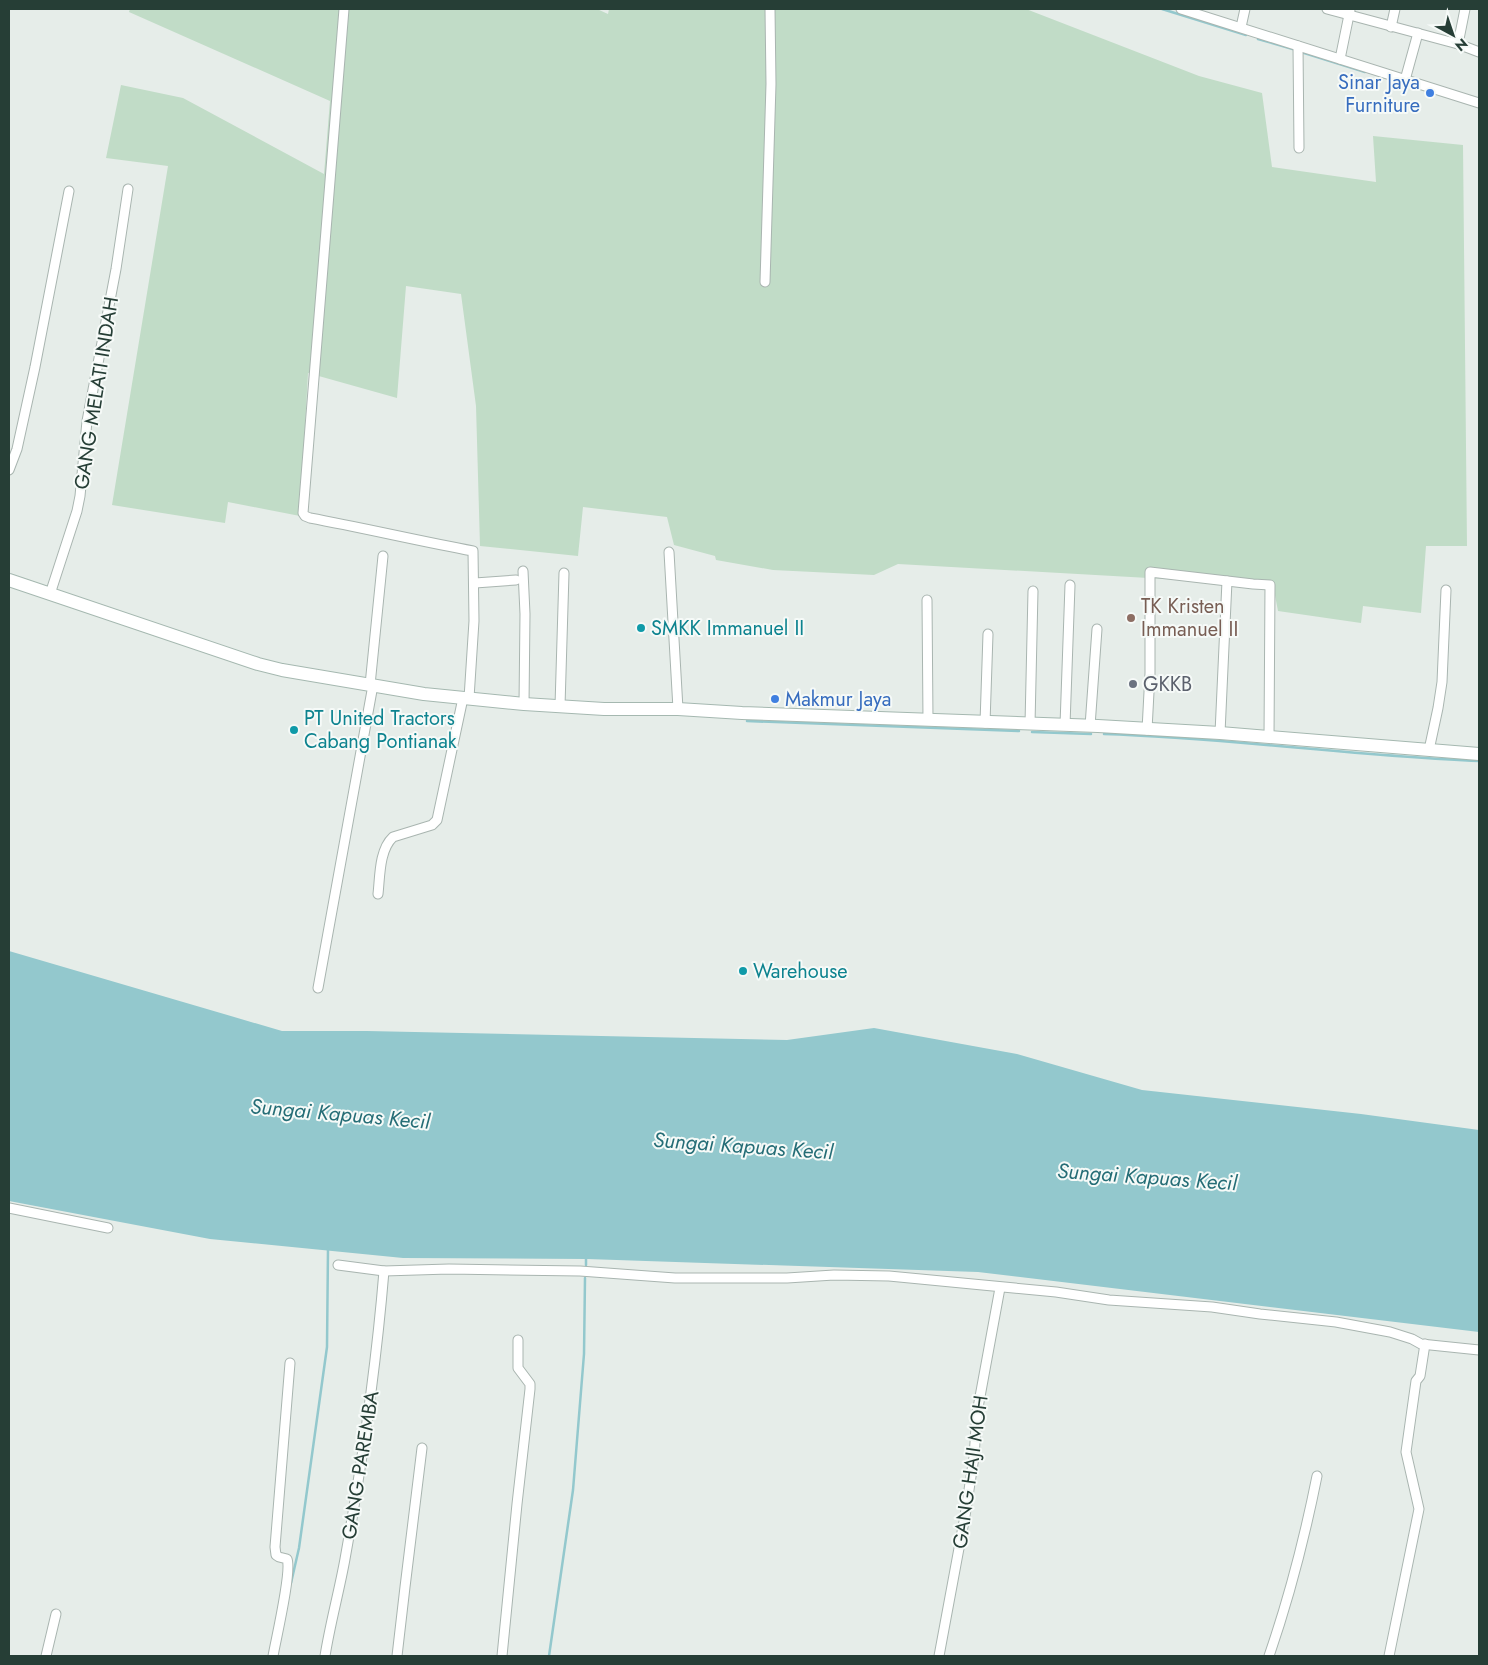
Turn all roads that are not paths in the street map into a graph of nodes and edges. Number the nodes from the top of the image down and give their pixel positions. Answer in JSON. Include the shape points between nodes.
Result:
{"nodes":[{"id":1,"x":344,"y":9,"type":"edge"},
{"id":2,"x":770,"y":9,"type":"edge"},
{"id":3,"x":1181,"y":9,"type":"edge"},
{"id":4,"x":1245,"y":9,"type":"edge"},
{"id":5,"x":1327,"y":9,"type":"edge"},
{"id":6,"x":1396,"y":9,"type":"edge"},
{"id":7,"x":1465,"y":9,"type":"edge"},
{"id":8,"x":1195,"y":11,"type":"edge"},
{"id":9,"x":1349,"y":12,"type":"edge"},
{"id":10,"x":1241,"y":27,"type":"junction"},
{"id":11,"x":1391,"y":27,"type":"junction"},
{"id":12,"x":1418,"y":33,"type":"junction"},
{"id":13,"x":1458,"y":44,"type":"junction"},
{"id":14,"x":1298,"y":46,"type":"junction"},
{"id":15,"x":1479,"y":52,"type":"edge"},
{"id":16,"x":1340,"y":59,"type":"junction"},
{"id":17,"x":1405,"y":80,"type":"junction"},
{"id":18,"x":1479,"y":103,"type":"edge"},
{"id":19,"x":1299,"y":148,"type":"dead end"},
{"id":20,"x":128,"y":189,"type":"dead end"},
{"id":21,"x":69,"y":191,"type":"dead end"},
{"id":22,"x":765,"y":282,"type":"dead end"},
{"id":23,"x":9,"y":470,"type":"edge"},
{"id":24,"x":669,"y":552,"type":"dead end"},
{"id":25,"x":383,"y":556,"type":"dead end"},
{"id":26,"x":523,"y":571,"type":"dead end"},
{"id":27,"x":564,"y":573,"type":"dead end"},
{"id":28,"x":9,"y":580,"type":"edge"},
{"id":29,"x":516,"y":580,"type":"dead end"},
{"id":30,"x":1227,"y":581,"type":"junction"},
{"id":31,"x":475,"y":583,"type":"junction"},
{"id":32,"x":1070,"y":585,"type":"dead end"},
{"id":33,"x":1034,"y":590,"type":"dead end"},
{"id":34,"x":1446,"y":590,"type":"dead end"},
{"id":35,"x":50,"y":594,"type":"junction"},
{"id":36,"x":927,"y":600,"type":"dead end"},
{"id":37,"x":1097,"y":629,"type":"dead end"},
{"id":38,"x":988,"y":634,"type":"dead end"},
{"id":39,"x":371,"y":685,"type":"junction"},
{"id":40,"x":466,"y":698,"type":"junction"},
{"id":41,"x":524,"y":704,"type":"junction"},
{"id":42,"x":560,"y":706,"type":"junction"},
{"id":43,"x":678,"y":709,"type":"junction"},
{"id":44,"x":928,"y":720,"type":"junction"},
{"id":45,"x":986,"y":722,"type":"junction"},
{"id":46,"x":1030,"y":724,"type":"junction"},
{"id":47,"x":1065,"y":725,"type":"junction"},
{"id":48,"x":1090,"y":726,"type":"junction"},
{"id":49,"x":1147,"y":730,"type":"junction"},
{"id":50,"x":1220,"y":733,"type":"junction"},
{"id":51,"x":1268,"y":737,"type":"junction"},
{"id":52,"x":1429,"y":750,"type":"junction"},
{"id":53,"x":1479,"y":754,"type":"edge"},
{"id":54,"x":378,"y":894,"type":"dead end"},
{"id":55,"x":318,"y":988,"type":"dead end"},
{"id":56,"x":9,"y":1208,"type":"edge"},
{"id":57,"x":108,"y":1228,"type":"dead end"},
{"id":58,"x":338,"y":1266,"type":"dead end"},
{"id":59,"x":384,"y":1271,"type":"junction"},
{"id":60,"x":1000,"y":1288,"type":"junction"},
{"id":61,"x":518,"y":1340,"type":"dead end"},
{"id":62,"x":1425,"y":1344,"type":"junction"},
{"id":63,"x":1479,"y":1350,"type":"edge"},
{"id":64,"x":290,"y":1363,"type":"dead end"},
{"id":65,"x":422,"y":1448,"type":"dead end"},
{"id":66,"x":1317,"y":1476,"type":"dead end"},
{"id":67,"x":56,"y":1614,"type":"dead end"},
{"id":68,"x":46,"y":1656,"type":"edge"},
{"id":69,"x":273,"y":1656,"type":"edge"},
{"id":70,"x":324,"y":1656,"type":"edge"},
{"id":71,"x":398,"y":1656,"type":"edge"},
{"id":72,"x":502,"y":1656,"type":"edge"},
{"id":73,"x":939,"y":1656,"type":"edge"},
{"id":74,"x":1269,"y":1656,"type":"edge"},
{"id":75,"x":1389,"y":1656,"type":"edge"}],
"edges":[{"from":1,"to":31,"type":"street","via":[[303,513],[310,518],[473,551]]},
{"from":2,"to":22,"type":"street"},
{"from":3,"to":8,"type":"street"},
{"from":4,"to":10,"type":"street"},
{"from":5,"to":9,"type":"street"},
{"from":6,"to":11,"type":"street"},
{"from":7,"to":13,"type":"street"},
{"from":8,"to":10,"type":"street"},
{"from":9,"to":11,"type":"street"},
{"from":9,"to":16,"type":"street"},
{"from":10,"to":14,"type":"street"},
{"from":11,"to":12,"type":"street"},
{"from":12,"to":13,"type":"street"},
{"from":12,"to":17,"type":"street"},
{"from":13,"to":15,"type":"street"},
{"from":14,"to":16,"type":"street"},
{"from":14,"to":19,"type":"street"},
{"from":16,"to":17,"type":"street"},
{"from":17,"to":18,"type":"street"},
{"from":20,"to":35,"type":"street","name":"GANG MELATI INDAH","via":[[87,421],[83,480]]},
{"from":21,"to":23,"type":"street","via":[[35,366],[17,449]]},
{"from":24,"to":43,"type":"street"},
{"from":25,"to":39,"type":"street"},
{"from":26,"to":41,"type":"street"},
{"from":27,"to":42,"type":"street"},
{"from":28,"to":35,"type":"main road"},
{"from":29,"to":31,"type":"street"},
{"from":30,"to":49,"type":"street","via":[[1150,572]]},
{"from":30,"to":50,"type":"street"},
{"from":30,"to":51,"type":"street","via":[[1270,585]]},
{"from":31,"to":40,"type":"street"},
{"from":32,"to":47,"type":"street"},
{"from":33,"to":46,"type":"street"},
{"from":34,"to":52,"type":"street","via":[[1442,682]]},
{"from":35,"to":39,"type":"main road","via":[[258,664]]},
{"from":36,"to":44,"type":"street"},
{"from":37,"to":48,"type":"street"},
{"from":38,"to":45,"type":"street"},
{"from":39,"to":40,"type":"main road"},
{"from":39,"to":55,"type":"street"},
{"from":40,"to":41,"type":"main road"},
{"from":40,"to":54,"type":"street","via":[[436,820],[432,825],[390,840],[380,871]]},
{"from":41,"to":42,"type":"main road"},
{"from":42,"to":43,"type":"main road"},
{"from":43,"to":44,"type":"main road"},
{"from":44,"to":45,"type":"main road"},
{"from":45,"to":46,"type":"main road"},
{"from":46,"to":47,"type":"main road"},
{"from":47,"to":48,"type":"main road"},
{"from":48,"to":49,"type":"main road"},
{"from":49,"to":50,"type":"main road"},
{"from":50,"to":51,"type":"main road"},
{"from":51,"to":52,"type":"main road"},
{"from":52,"to":53,"type":"main road"},
{"from":56,"to":57,"type":"street"},
{"from":58,"to":59,"type":"street"},
{"from":59,"to":60,"type":"street","via":[[580,1271],[675,1278],[863,1275]]},
{"from":59,"to":70,"type":"street","name":"GANG PAREMBA","via":[[362,1458]]},
{"from":60,"to":62,"type":"street","via":[[1336,1322],[1390,1332]]},
{"from":60,"to":73,"type":"street","name":"GANG HAJI MOH","via":[[977,1413],[965,1516]]},
{"from":61,"to":72,"type":"street","via":[[518,1368],[529,1382],[530,1389]]},
{"from":62,"to":63,"type":"street"},
{"from":62,"to":75,"type":"street","via":[[1406,1452],[1419,1509]]},
{"from":64,"to":69,"type":"street","via":[[275,1547],[276,1555],[288,1563]]},
{"from":65,"to":71,"type":"street"},
{"from":66,"to":74,"type":"street","via":[[1280,1625]]},
{"from":67,"to":68,"type":"street"}]}
